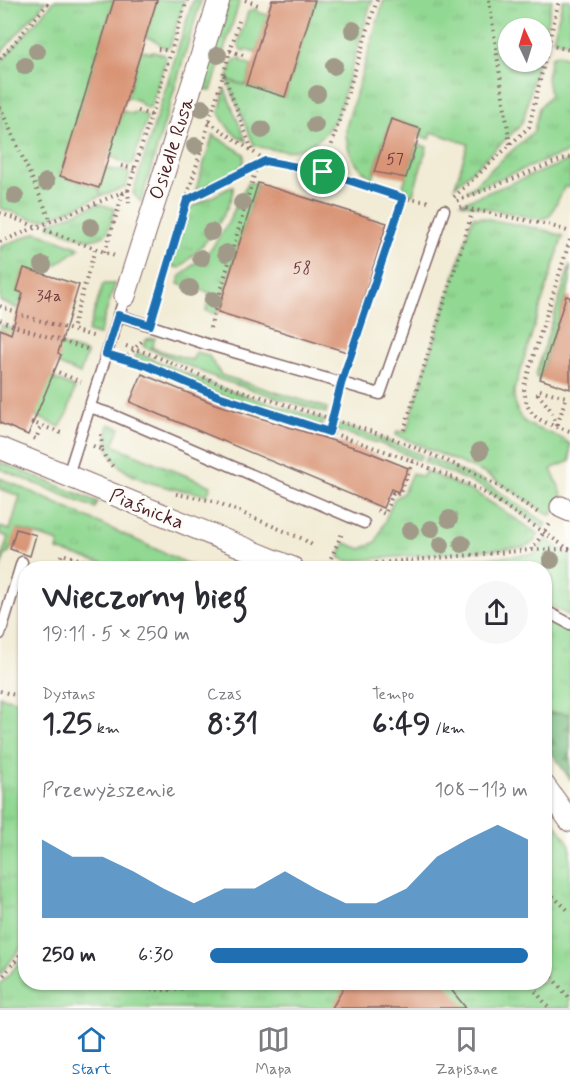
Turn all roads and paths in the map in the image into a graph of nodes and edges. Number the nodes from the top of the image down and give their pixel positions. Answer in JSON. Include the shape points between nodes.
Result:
{"nodes":[{"id":1,"x":51,"y":0,"type":"edge"},
{"id":2,"x":187,"y":0,"type":"edge"},
{"id":3,"x":219,"y":0,"type":"edge"},
{"id":4,"x":245,"y":0,"type":"edge"},
{"id":5,"x":377,"y":0,"type":"edge"},
{"id":6,"x":489,"y":0,"type":"edge"},
{"id":7,"x":559,"y":0,"type":"edge"},
{"id":8,"x":258,"y":5,"type":"dead end"},
{"id":9,"x":242,"y":10,"type":"dead end"},
{"id":10,"x":552,"y":32,"type":"edge"},
{"id":11,"x":552,"y":46,"type":"edge"},
{"id":12,"x":158,"y":49,"type":"dead end"},
{"id":13,"x":570,"y":50,"type":"edge"},
{"id":14,"x":170,"y":51,"type":"junction"},
{"id":15,"x":230,"y":51,"type":"junction"},
{"id":16,"x":243,"y":54,"type":"dead end"},
{"id":17,"x":0,"y":59,"type":"edge"},
{"id":18,"x":542,"y":72,"type":"edge"},
{"id":19,"x":223,"y":74,"type":"junction"},
{"id":20,"x":0,"y":106,"type":"edge"},
{"id":21,"x":138,"y":111,"type":"dead end"},
{"id":22,"x":151,"y":115,"type":"junction"},
{"id":23,"x":210,"y":122,"type":"junction"},
{"id":24,"x":510,"y":144,"type":"junction"},
{"id":25,"x":253,"y":153,"type":"junction"},
{"id":26,"x":570,"y":157,"type":"edge"},
{"id":27,"x":265,"y":161,"type":"junction"},
{"id":28,"x":257,"y":165,"type":"junction"},
{"id":29,"x":122,"y":166,"type":"dead end"},
{"id":30,"x":135,"y":169,"type":"junction"},
{"id":31,"x":323,"y":172,"type":"junction"},
{"id":32,"x":123,"y":192,"type":"junction"},
{"id":33,"x":403,"y":198,"type":"junction"},
{"id":34,"x":187,"y":200,"type":"junction"},
{"id":35,"x":444,"y":207,"type":"junction"},
{"id":36,"x":473,"y":209,"type":"junction"},
{"id":37,"x":0,"y":213,"type":"edge"},
{"id":38,"x":51,"y":220,"type":"junction"},
{"id":39,"x":36,"y":226,"type":"junction"},
{"id":40,"x":570,"y":232,"type":"edge"},
{"id":41,"x":570,"y":240,"type":"edge"},
{"id":42,"x":0,"y":242,"type":"edge"},
{"id":43,"x":95,"y":249,"type":"junction"},
{"id":44,"x":105,"y":252,"type":"junction"},
{"id":45,"x":134,"y":264,"type":"junction"},
{"id":46,"x":121,"y":305,"type":"junction"},
{"id":47,"x":0,"y":306,"type":"edge"},
{"id":48,"x":0,"y":320,"type":"edge"},
{"id":49,"x":150,"y":325,"type":"junction"},
{"id":50,"x":73,"y":326,"type":"dead end"},
{"id":51,"x":110,"y":341,"type":"junction"},
{"id":52,"x":206,"y":344,"type":"junction"},
{"id":53,"x":135,"y":349,"type":"junction"},
{"id":54,"x":106,"y":354,"type":"junction"},
{"id":55,"x":124,"y":359,"type":"junction"},
{"id":56,"x":53,"y":370,"type":"dead end"},
{"id":57,"x":341,"y":384,"type":"junction"},
{"id":58,"x":96,"y":387,"type":"junction"},
{"id":59,"x":89,"y":407,"type":"junction"},
{"id":60,"x":333,"y":419,"type":"junction"},
{"id":61,"x":31,"y":422,"type":"dead end"},
{"id":62,"x":557,"y":427,"type":"junction"},
{"id":63,"x":323,"y":430,"type":"junction"},
{"id":64,"x":404,"y":430,"type":"dead end"},
{"id":65,"x":570,"y":431,"type":"edge"},
{"id":66,"x":329,"y":432,"type":"junction"},
{"id":67,"x":324,"y":438,"type":"dead end"},
{"id":68,"x":78,"y":441,"type":"junction"},
{"id":69,"x":0,"y":448,"type":"edge"},
{"id":70,"x":102,"y":450,"type":"dead end"},
{"id":71,"x":413,"y":462,"type":"junction"},
{"id":72,"x":68,"y":475,"type":"junction"},
{"id":73,"x":122,"y":475,"type":"dead end"},
{"id":74,"x":169,"y":492,"type":"dead end"},
{"id":75,"x":375,"y":509,"type":"dead end"},
{"id":76,"x":563,"y":514,"type":"edge"},
{"id":77,"x":364,"y":523,"type":"dead end"},
{"id":78,"x":545,"y":533,"type":"junction"},
{"id":79,"x":315,"y":547,"type":"dead end"},
{"id":80,"x":531,"y":550,"type":"junction"},
{"id":81,"x":570,"y":550,"type":"edge"},
{"id":82,"x":60,"y":561,"type":"edge"},
{"id":83,"x":86,"y":561,"type":"edge"},
{"id":84,"x":276,"y":561,"type":"edge"},
{"id":85,"x":400,"y":561,"type":"edge"},
{"id":86,"x":18,"y":575,"type":"edge"},
{"id":87,"x":552,"y":614,"type":"edge"},
{"id":88,"x":570,"y":624,"type":"edge"},
{"id":89,"x":0,"y":634,"type":"edge"},
{"id":90,"x":0,"y":691,"type":"edge"},
{"id":91,"x":18,"y":696,"type":"edge"},
{"id":92,"x":552,"y":796,"type":"edge"},
{"id":93,"x":570,"y":821,"type":"edge"},
{"id":94,"x":552,"y":895,"type":"edge"},
{"id":95,"x":570,"y":912,"type":"edge"},
{"id":96,"x":18,"y":959,"type":"edge"},
{"id":97,"x":15,"y":963,"type":"junction"},
{"id":98,"x":18,"y":964,"type":"edge"},
{"id":99,"x":552,"y":978,"type":"edge"},
{"id":100,"x":0,"y":980,"type":"edge"},
{"id":101,"x":534,"y":990,"type":"edge"},
{"id":102,"x":570,"y":999,"type":"edge"},
{"id":103,"x":549,"y":1008,"type":"edge"}],
"edges":[{"from":1,"to":17,"type":"path"},
{"from":2,"to":14,"type":"path"},
{"from":3,"to":45,"type":"street","name":"Osiedle Rusa"},
{"from":4,"to":8,"type":"path"},
{"from":5,"to":31,"type":"path"},
{"from":6,"to":24,"type":"path"},
{"from":7,"to":10,"type":"path"},
{"from":9,"to":15,"type":"path"},
{"from":11,"to":13,"type":"path"},
{"from":12,"to":14,"type":"path"},
{"from":14,"to":22,"type":"path"},
{"from":15,"to":16,"type":"path"},
{"from":15,"to":19,"type":"path"},
{"from":18,"to":24,"type":"path","via":[[529,127]]},
{"from":19,"to":23,"type":"path"},
{"from":19,"to":25,"type":"path"},
{"from":20,"to":38,"type":"path"},
{"from":21,"to":22,"type":"path"},
{"from":22,"to":30,"type":"path"},
{"from":23,"to":25,"type":"path"},
{"from":23,"to":34,"type":"path"},
{"from":24,"to":26,"type":"path","via":[[455,199]]},
{"from":25,"to":27,"type":"path"},
{"from":27,"to":28,"type":"path"},
{"from":27,"to":31,"type":"path"},
{"from":28,"to":34,"type":"path"},
{"from":28,"to":52,"type":"path"},
{"from":29,"to":30,"type":"path"},
{"from":30,"to":32,"type":"path","via":[[128,190]]},
{"from":31,"to":33,"type":"path"},
{"from":32,"to":38,"type":"path"},
{"from":32,"to":44,"type":"path"},
{"from":33,"to":35,"type":"path"},
{"from":33,"to":57,"type":"path"},
{"from":34,"to":49,"type":"path"},
{"from":35,"to":36,"type":"path"},
{"from":35,"to":57,"type":"lane","via":[[380,394]]},
{"from":36,"to":40,"type":"path"},
{"from":36,"to":64,"type":"path"},
{"from":37,"to":39,"type":"path"},
{"from":38,"to":39,"type":"path"},
{"from":39,"to":42,"type":"path"},
{"from":39,"to":43,"type":"path"},
{"from":41,"to":62,"type":"path","via":[[524,386],[528,408],[535,417]]},
{"from":43,"to":44,"type":"path"},
{"from":43,"to":50,"type":"path"},
{"from":44,"to":45,"type":"path"},
{"from":45,"to":46,"type":"street","name":"Osiedle Rusa"},
{"from":46,"to":49,"type":"lane"},
{"from":46,"to":51,"type":"lane"},
{"from":47,"to":51,"type":"path"},
{"from":48,"to":54,"type":"path"},
{"from":49,"to":52,"type":"lane"},
{"from":49,"to":53,"type":"path"},
{"from":51,"to":53,"type":"path"},
{"from":51,"to":54,"type":"lane"},
{"from":52,"to":57,"type":"lane"},
{"from":53,"to":55,"type":"path"},
{"from":53,"to":60,"type":"path","via":[[219,384]]},
{"from":54,"to":55,"type":"path"},
{"from":54,"to":58,"type":"lane"},
{"from":55,"to":63,"type":"path","via":[[218,396]]},
{"from":56,"to":58,"type":"path"},
{"from":57,"to":60,"type":"path"},
{"from":58,"to":59,"type":"lane"},
{"from":59,"to":68,"type":"lane"},
{"from":59,"to":77,"type":"lane"},
{"from":60,"to":66,"type":"path"},
{"from":60,"to":76,"type":"path","via":[[392,438]]},
{"from":61,"to":68,"type":"path"},
{"from":62,"to":62,"type":"path","via":[[566,398],[540,390],[538,394],[551,410]]},
{"from":62,"to":65,"type":"path"},
{"from":63,"to":66,"type":"path"},
{"from":63,"to":67,"type":"path"},
{"from":66,"to":71,"type":"path"},
{"from":68,"to":72,"type":"lane"},
{"from":69,"to":72,"type":"street","name":"Piaśnicka"},
{"from":70,"to":73,"type":"path"},
{"from":71,"to":75,"type":"path","via":[[401,492],[393,493],[385,513]]},
{"from":71,"to":78,"type":"path","via":[[487,494]]},
{"from":72,"to":84,"type":"street","name":"Piaśnicka"},
{"from":74,"to":79,"type":"path","via":[[214,501]]},
{"from":78,"to":80,"type":"path"},
{"from":78,"to":81,"type":"path"},
{"from":80,"to":81,"type":"path"},
{"from":80,"to":85,"type":"path"},
{"from":82,"to":83,"type":"path","via":[[62,554]]},
{"from":86,"to":89,"type":"lane"},
{"from":87,"to":88,"type":"lane"},
{"from":90,"to":91,"type":"path"},
{"from":92,"to":93,"type":"street"},
{"from":94,"to":95,"type":"path"},
{"from":96,"to":97,"type":"path"},
{"from":97,"to":98,"type":"path"},
{"from":97,"to":100,"type":"path"},
{"from":99,"to":102,"type":"path"},
{"from":101,"to":103,"type":"path"}]}
